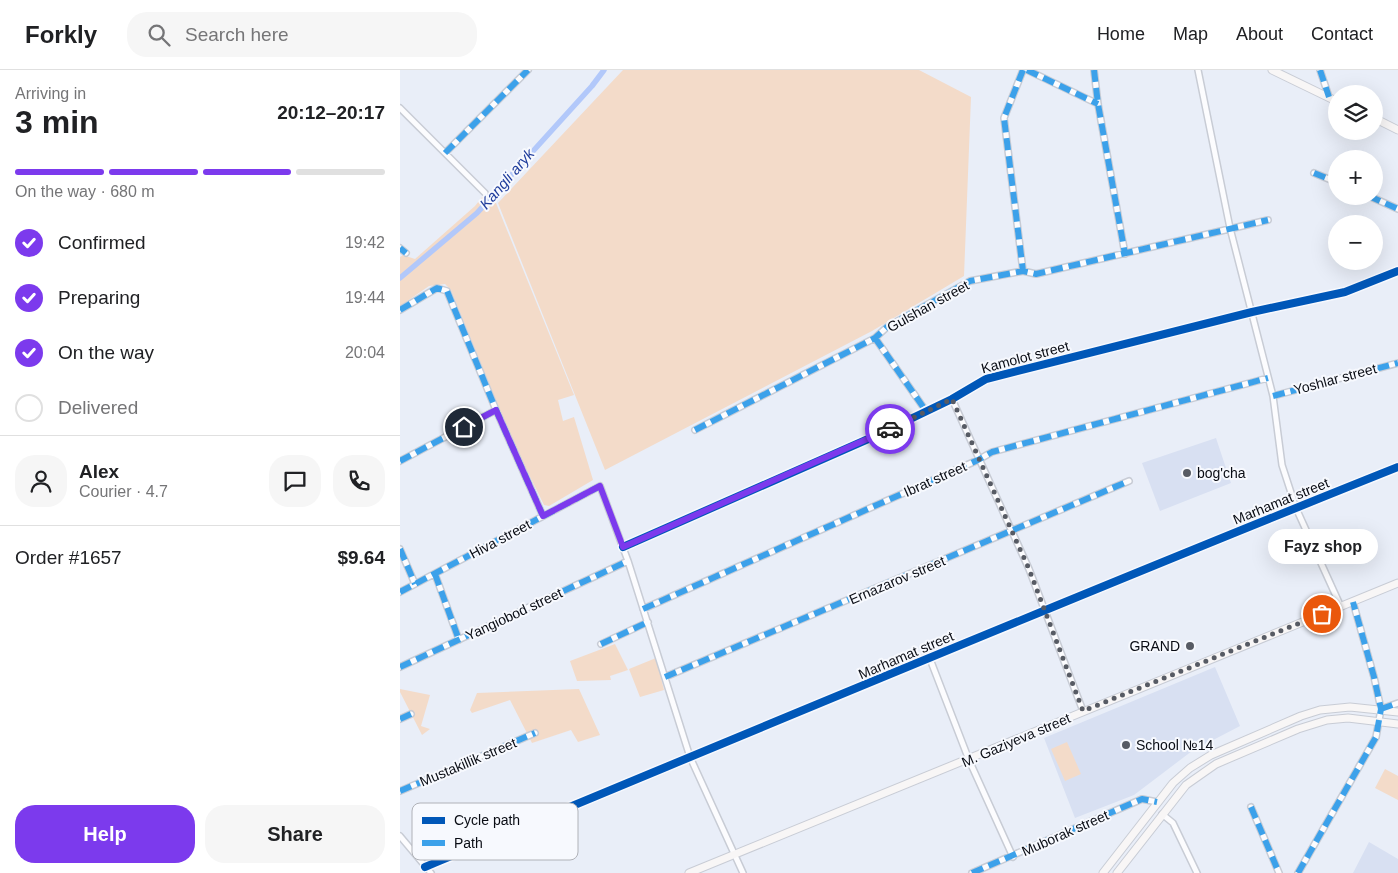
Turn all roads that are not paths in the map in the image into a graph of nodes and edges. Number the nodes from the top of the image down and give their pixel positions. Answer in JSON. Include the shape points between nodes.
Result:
{"nodes":[{"id":1,"x":528,"y":70,"type":"edge"},
{"id":2,"x":1023,"y":70,"type":"edge"},
{"id":3,"x":1027,"y":70,"type":"edge"},
{"id":4,"x":1094,"y":70,"type":"edge"},
{"id":5,"x":1198,"y":70,"type":"edge"},
{"id":6,"x":1272,"y":70,"type":"edge"},
{"id":7,"x":1320,"y":70,"type":"edge"},
{"id":8,"x":1328,"y":88,"type":"edge"},
{"id":9,"x":1328,"y":97,"type":"edge"},
{"id":10,"x":1098,"y":104,"type":"junction"},
{"id":11,"x":400,"y":108,"type":"edge"},
{"id":12,"x":1383,"y":122,"type":"edge"},
{"id":13,"x":1398,"y":130,"type":"edge"},
{"id":14,"x":445,"y":153,"type":"junction"},
{"id":15,"x":1314,"y":172,"type":"dead end"},
{"id":16,"x":1328,"y":178,"type":"edge"},
{"id":17,"x":485,"y":193,"type":"dead end"},
{"id":18,"x":1383,"y":202,"type":"edge"},
{"id":19,"x":1398,"y":209,"type":"edge"},
{"id":20,"x":1268,"y":220,"type":"dead end"},
{"id":21,"x":1230,"y":228,"type":"junction"},
{"id":22,"x":400,"y":248,"type":"edge"},
{"id":23,"x":406,"y":253,"type":"dead end"},
{"id":24,"x":1125,"y":254,"type":"junction"},
{"id":25,"x":1023,"y":271,"type":"junction"},
{"id":26,"x":1398,"y":271,"type":"edge"},
{"id":27,"x":400,"y":310,"type":"edge"},
{"id":28,"x":1252,"y":312,"type":"junction"},
{"id":29,"x":875,"y":338,"type":"junction"},
{"id":30,"x":1398,"y":363,"type":"edge"},
{"id":31,"x":1268,"y":378,"type":"junction"},
{"id":32,"x":1273,"y":396,"type":"junction"},
{"id":33,"x":952,"y":399,"type":"junction"},
{"id":34,"x":496,"y":410,"type":"junction"},
{"id":35,"x":926,"y":411,"type":"junction"},
{"id":36,"x":695,"y":430,"type":"dead end"},
{"id":37,"x":978,"y":460,"type":"junction"},
{"id":38,"x":400,"y":461,"type":"edge"},
{"id":39,"x":1398,"y":467,"type":"edge"},
{"id":40,"x":1128,"y":481,"type":"dead end"},
{"id":41,"x":1296,"y":508,"type":"junction"},
{"id":42,"x":543,"y":516,"type":"junction"},
{"id":43,"x":1011,"y":532,"type":"junction"},
{"id":44,"x":623,"y":547,"type":"junction"},
{"id":45,"x":400,"y":549,"type":"edge"},
{"id":46,"x":628,"y":561,"type":"junction"},
{"id":47,"x":435,"y":574,"type":"junction"},
{"id":48,"x":1398,"y":583,"type":"edge"},
{"id":49,"x":415,"y":584,"type":"junction"},
{"id":50,"x":400,"y":592,"type":"edge"},
{"id":51,"x":1353,"y":602,"type":"junction"},
{"id":52,"x":1341,"y":607,"type":"junction"},
{"id":53,"x":643,"y":609,"type":"junction"},
{"id":54,"x":1044,"y":610,"type":"junction"},
{"id":55,"x":648,"y":622,"type":"junction"},
{"id":56,"x":460,"y":640,"type":"junction"},
{"id":57,"x":601,"y":644,"type":"dead end"},
{"id":58,"x":930,"y":659,"type":"junction"},
{"id":59,"x":400,"y":667,"type":"edge"},
{"id":60,"x":665,"y":676,"type":"junction"},
{"id":61,"x":1398,"y":702,"type":"edge"},
{"id":62,"x":1381,"y":709,"type":"junction"},
{"id":63,"x":1083,"y":711,"type":"junction"},
{"id":64,"x":1398,"y":712,"type":"edge"},
{"id":65,"x":411,"y":714,"type":"dead end"},
{"id":66,"x":400,"y":719,"type":"edge"},
{"id":67,"x":1380,"y":721,"type":"junction"},
{"id":68,"x":1398,"y":724,"type":"edge"},
{"id":69,"x":535,"y":733,"type":"dead end"},
{"id":70,"x":690,"y":757,"type":"junction"},
{"id":71,"x":969,"y":760,"type":"junction"},
{"id":72,"x":400,"y":791,"type":"edge"},
{"id":73,"x":1157,"y":802,"type":"junction"},
{"id":74,"x":578,"y":803,"type":"edge"},
{"id":75,"x":1250,"y":807,"type":"dead end"},
{"id":76,"x":1162,"y":814,"type":"junction"},
{"id":77,"x":400,"y":836,"type":"edge"},
{"id":78,"x":412,"y":851,"type":"edge"},
{"id":79,"x":734,"y":855,"type":"junction"},
{"id":80,"x":1013,"y":856,"type":"junction"},
{"id":81,"x":419,"y":860,"type":"edge"},
{"id":82,"x":442,"y":860,"type":"edge"},
{"id":83,"x":425,"y":867,"type":"junction"},
{"id":84,"x":430,"y":873,"type":"edge"},
{"id":85,"x":690,"y":873,"type":"edge"},
{"id":86,"x":743,"y":873,"type":"edge"},
{"id":87,"x":972,"y":873,"type":"edge"},
{"id":88,"x":1103,"y":873,"type":"edge"},
{"id":89,"x":1117,"y":873,"type":"edge"},
{"id":90,"x":1197,"y":873,"type":"edge"},
{"id":91,"x":1279,"y":873,"type":"edge"},
{"id":92,"x":1298,"y":873,"type":"edge"}],
"edges":[{"from":1,"to":14,"type":"street"},
{"from":2,"to":25,"type":"street","via":[[1004,118]]},
{"from":3,"to":10,"type":"street"},
{"from":4,"to":10,"type":"street"},
{"from":5,"to":21,"type":"street"},
{"from":6,"to":9,"type":"street"},
{"from":7,"to":8,"type":"street"},
{"from":10,"to":24,"type":"street"},
{"from":11,"to":14,"type":"street"},
{"from":12,"to":13,"type":"street"},
{"from":14,"to":17,"type":"street"},
{"from":15,"to":16,"type":"street"},
{"from":18,"to":19,"type":"street"},
{"from":20,"to":21,"type":"street","name":"Gulshan street"},
{"from":21,"to":24,"type":"street","name":"Gulshan street"},
{"from":21,"to":28,"type":"street"},
{"from":22,"to":23,"type":"street"},
{"from":24,"to":25,"type":"street","name":"Gulshan street","via":[[1036,274]]},
{"from":25,"to":29,"type":"street","name":"Gulshan street","via":[[970,281],[887,327]]},
{"from":26,"to":28,"type":"street","name":"Kamolot street","via":[[1345,292]]},
{"from":27,"to":34,"type":"street","via":[[437,288],[447,291]]},
{"from":28,"to":31,"type":"street"},
{"from":28,"to":33,"type":"street","name":"Kamolot street","via":[[986,378]]},
{"from":29,"to":35,"type":"street"},
{"from":29,"to":36,"type":"street","name":"Gulshan street"},
{"from":30,"to":32,"type":"street","name":"Yoshlar street"},
{"from":31,"to":32,"type":"street"},
{"from":31,"to":37,"type":"street","name":"Ibrat street","via":[[992,452]]},
{"from":32,"to":41,"type":"street","via":[[1282,465]]},
{"from":33,"to":35,"type":"street","name":"Kamolot street"},
{"from":33,"to":37,"type":"street"},
{"from":34,"to":38,"type":"street"},
{"from":34,"to":42,"type":"street"},
{"from":35,"to":44,"type":"street","name":"Kamolot street"},
{"from":37,"to":43,"type":"street"},
{"from":37,"to":53,"type":"street","name":"Ibrat street"},
{"from":39,"to":41,"type":"street","name":"Marhamat street"},
{"from":40,"to":43,"type":"street","name":"Ernazarov street"},
{"from":41,"to":52,"type":"street"},
{"from":41,"to":54,"type":"street","name":"Marhamat street"},
{"from":42,"to":44,"type":"street","name":"Hiva street","via":[[600,486]]},
{"from":42,"to":47,"type":"street","name":"Hiva street"},
{"from":43,"to":54,"type":"street"},
{"from":43,"to":60,"type":"street","name":"Ernazarov street"},
{"from":44,"to":46,"type":"street"},
{"from":45,"to":49,"type":"street"},
{"from":46,"to":53,"type":"street"},
{"from":46,"to":56,"type":"street","name":"Yangiobod street"},
{"from":47,"to":49,"type":"street","name":"Hiva street"},
{"from":47,"to":56,"type":"street"},
{"from":48,"to":51,"type":"street","name":"M. Gaziyeva street"},
{"from":49,"to":50,"type":"street","name":"Hiva street"},
{"from":51,"to":52,"type":"street","name":"M. Gaziyeva street"},
{"from":51,"to":62,"type":"street"},
{"from":52,"to":63,"type":"street","name":"M. Gaziyeva street"},
{"from":53,"to":55,"type":"street"},
{"from":54,"to":58,"type":"street","name":"Marhamat street"},
{"from":54,"to":63,"type":"street"},
{"from":55,"to":57,"type":"street"},
{"from":55,"to":60,"type":"street"},
{"from":56,"to":59,"type":"street","name":"Yangiobod street"},
{"from":58,"to":70,"type":"street","name":"Marhamat street"},
{"from":58,"to":71,"type":"street"},
{"from":60,"to":70,"type":"street"},
{"from":61,"to":62,"type":"street"},
{"from":62,"to":64,"type":"street"},
{"from":62,"to":67,"type":"street"},
{"from":62,"to":73,"type":"street","via":[[1350,706],[1310,712],[1200,761],[1181,775]]},
{"from":63,"to":71,"type":"street","name":"M. Gaziyeva street"},
{"from":65,"to":66,"type":"street"},
{"from":67,"to":68,"type":"street"},
{"from":67,"to":76,"type":"street","via":[[1327,720],[1238,753],[1195,777]]},
{"from":67,"to":92,"type":"street","via":[[1376,737]]},
{"from":69,"to":72,"type":"street","name":"Mustakillik street"},
{"from":70,"to":74,"type":"street","name":"Marhamat street"},
{"from":70,"to":79,"type":"street"},
{"from":71,"to":79,"type":"street","name":"M. Gaziyeva street"},
{"from":71,"to":80,"type":"street"},
{"from":73,"to":80,"type":"street","name":"Muborak street","via":[[1142,799]]},
{"from":73,"to":88,"type":"street"},
{"from":75,"to":91,"type":"street"},
{"from":76,"to":89,"type":"street"},
{"from":76,"to":90,"type":"street","via":[[1173,823]]},
{"from":77,"to":78,"type":"street"},
{"from":79,"to":85,"type":"street","name":"M. Gaziyeva street"},
{"from":79,"to":86,"type":"street"},
{"from":80,"to":87,"type":"street","name":"Muborak street"},
{"from":81,"to":83,"type":"street"},
{"from":82,"to":83,"type":"street","name":"Marhamat street"},
{"from":83,"to":84,"type":"street"}]}
